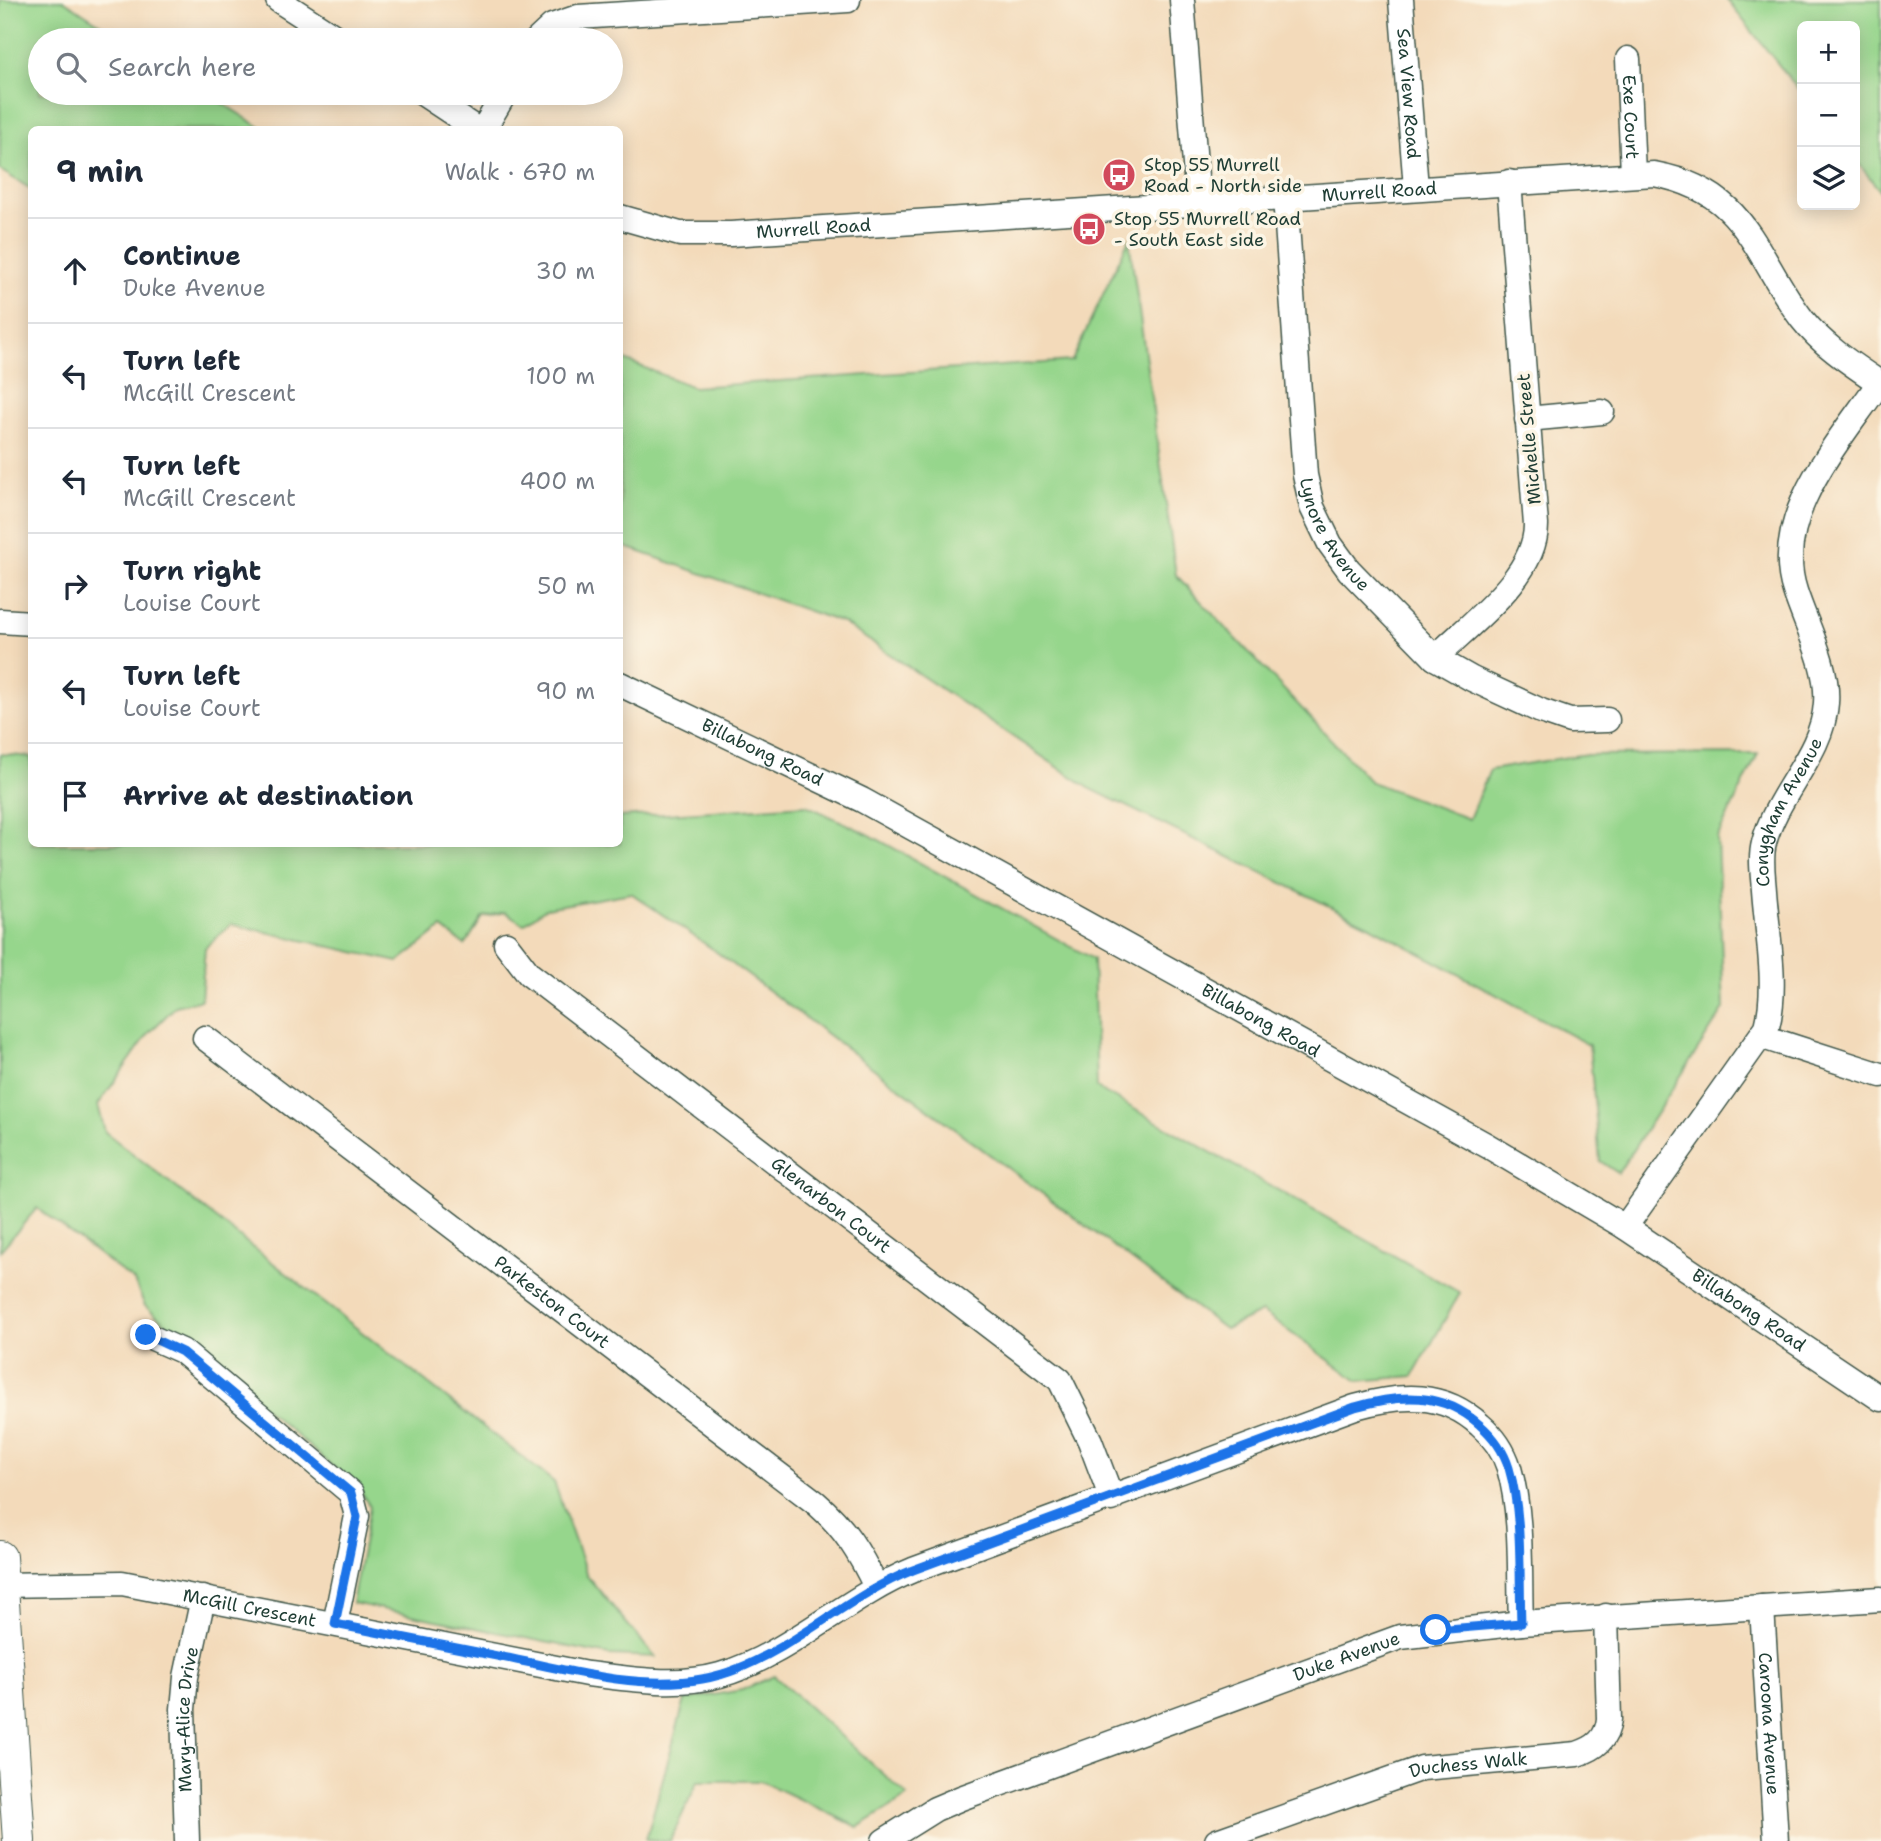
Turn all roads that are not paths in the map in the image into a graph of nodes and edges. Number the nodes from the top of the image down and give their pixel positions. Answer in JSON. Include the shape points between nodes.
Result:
{"nodes":[{"id":1,"x":278,"y":0,"type":"edge"},
{"id":2,"x":848,"y":0,"type":"edge"},
{"id":3,"x":1182,"y":0,"type":"edge"},
{"id":4,"x":1401,"y":0,"type":"edge"},
{"id":5,"x":321,"y":28,"type":"edge"},
{"id":6,"x":550,"y":28,"type":"edge"},
{"id":7,"x":1628,"y":59,"type":"dead end"},
{"id":8,"x":441,"y":105,"type":"edge"},
{"id":9,"x":497,"y":105,"type":"edge"},
{"id":10,"x":475,"y":126,"type":"edge"},
{"id":11,"x":484,"y":126,"type":"edge"},
{"id":12,"x":1633,"y":174,"type":"junction"},
{"id":13,"x":1509,"y":182,"type":"junction"},
{"id":14,"x":1416,"y":188,"type":"junction"},
{"id":15,"x":1285,"y":197,"type":"junction"},
{"id":16,"x":1198,"y":202,"type":"junction"},
{"id":17,"x":623,"y":218,"type":"edge"},
{"id":18,"x":1880,"y":383,"type":"edge"},
{"id":19,"x":1602,"y":412,"type":"dead end"},
{"id":20,"x":1527,"y":419,"type":"junction"},
{"id":21,"x":0,"y":621,"type":"edge"},
{"id":22,"x":28,"y":624,"type":"edge"},
{"id":23,"x":1435,"y":658,"type":"junction"},
{"id":24,"x":623,"y":685,"type":"edge"},
{"id":25,"x":1607,"y":720,"type":"dead end"},
{"id":26,"x":506,"y":944,"type":"dead end"},
{"id":27,"x":1763,"y":1037,"type":"junction"},
{"id":28,"x":205,"y":1038,"type":"dead end"},
{"id":29,"x":1881,"y":1075,"type":"edge"},
{"id":30,"x":1625,"y":1227,"type":"junction"},
{"id":31,"x":146,"y":1335,"type":"dead end"},
{"id":32,"x":1881,"y":1399,"type":"edge"},
{"id":33,"x":1112,"y":1499,"type":"junction"},
{"id":34,"x":1,"y":1575,"type":"edge"},
{"id":35,"x":876,"y":1587,"type":"junction"},
{"id":36,"x":203,"y":1598,"type":"junction"},
{"id":37,"x":1881,"y":1599,"type":"edge"},
{"id":38,"x":1762,"y":1607,"type":"junction"},
{"id":39,"x":1606,"y":1616,"type":"junction"},
{"id":40,"x":1521,"y":1623,"type":"junction"},
{"id":41,"x":335,"y":1624,"type":"junction"},
{"id":42,"x":19,"y":1841,"type":"edge"},
{"id":43,"x":187,"y":1841,"type":"edge"},
{"id":44,"x":884,"y":1841,"type":"edge"},
{"id":45,"x":1217,"y":1841,"type":"edge"},
{"id":46,"x":1776,"y":1841,"type":"edge"}],
"edges":[{"from":1,"to":5,"type":"street"},
{"from":2,"to":6,"type":"street","via":[[578,17]]},
{"from":3,"to":16,"type":"street"},
{"from":4,"to":14,"type":"street","name":"Sea View Road"},
{"from":7,"to":12,"type":"street","name":"Exe Court"},
{"from":8,"to":10,"type":"street"},
{"from":9,"to":11,"type":"street"},
{"from":12,"to":13,"type":"street","name":"Murrell Road"},
{"from":12,"to":18,"type":"street","name":"Murrell Road","via":[[1672,177],[1725,205],[1750,233],[1804,321],[1835,351]]},
{"from":13,"to":14,"type":"street","name":"Murrell Road"},
{"from":13,"to":20,"type":"street","name":"Michelle Street"},
{"from":14,"to":15,"type":"street","name":"Murrell Road"},
{"from":15,"to":16,"type":"street","name":"Murrell Road"},
{"from":15,"to":23,"type":"street","name":"Lynore Avenue","via":[[1302,453],[1312,506],[1325,537],[1349,570]]},
{"from":16,"to":17,"type":"street","name":"Murrell Road","via":[[731,234],[680,234]]},
{"from":18,"to":27,"type":"street","name":"Conygham Avenue","via":[[1817,478],[1794,527],[1790,574],[1822,669],[1826,706],[1818,733],[1764,842],[1772,998]]},
{"from":19,"to":20,"type":"street"},
{"from":20,"to":23,"type":"street","name":"Michelle Street","via":[[1536,525],[1533,553],[1518,576]]},
{"from":21,"to":22,"type":"street"},
{"from":23,"to":25,"type":"street","name":"Lynore Avenue","via":[[1541,711],[1570,721]]},
{"from":24,"to":30,"type":"street","name":"Billabong Road","via":[[923,833]]},
{"from":26,"to":33,"type":"street","name":"Glenarbon Court","via":[[529,974],[1060,1380]]},
{"from":27,"to":29,"type":"street"},
{"from":27,"to":30,"type":"street","name":"Conygham Avenue"},
{"from":28,"to":35,"type":"street","name":"Parkeston Court","via":[[816,1503],[854,1542]]},
{"from":30,"to":32,"type":"street","name":"Billabong Road"},
{"from":31,"to":41,"type":"street","via":[[182,1352],[351,1493],[357,1517]]},
{"from":33,"to":35,"type":"street","name":"McGill Crescent"},
{"from":33,"to":40,"type":"street","name":"McGill Crescent","via":[[1355,1407],[1402,1398],[1438,1400],[1459,1408],[1488,1432],[1508,1466],[1516,1501]]},
{"from":34,"to":36,"type":"street","name":"McGill Crescent","via":[[114,1583]]},
{"from":34,"to":42,"type":"main road"},
{"from":35,"to":41,"type":"street","name":"McGill Crescent","via":[[753,1661],[720,1675],[688,1681],[587,1674]]},
{"from":36,"to":41,"type":"street","name":"McGill Crescent"},
{"from":36,"to":43,"type":"street","name":"Mary-Alice Drive","via":[[183,1709]]},
{"from":37,"to":38,"type":"street","name":"Duke Avenue"},
{"from":38,"to":39,"type":"street","name":"Duke Avenue"},
{"from":38,"to":46,"type":"street","name":"Caroona Avenue"},
{"from":39,"to":40,"type":"street","name":"Duke Avenue"},
{"from":39,"to":45,"type":"street","name":"Duchess Walk","via":[[1609,1719],[1608,1733],[1597,1745],[1577,1754],[1422,1768]]},
{"from":40,"to":44,"type":"street","name":"Duke Avenue","via":[[1436,1630],[1378,1644],[961,1797]]}]}
